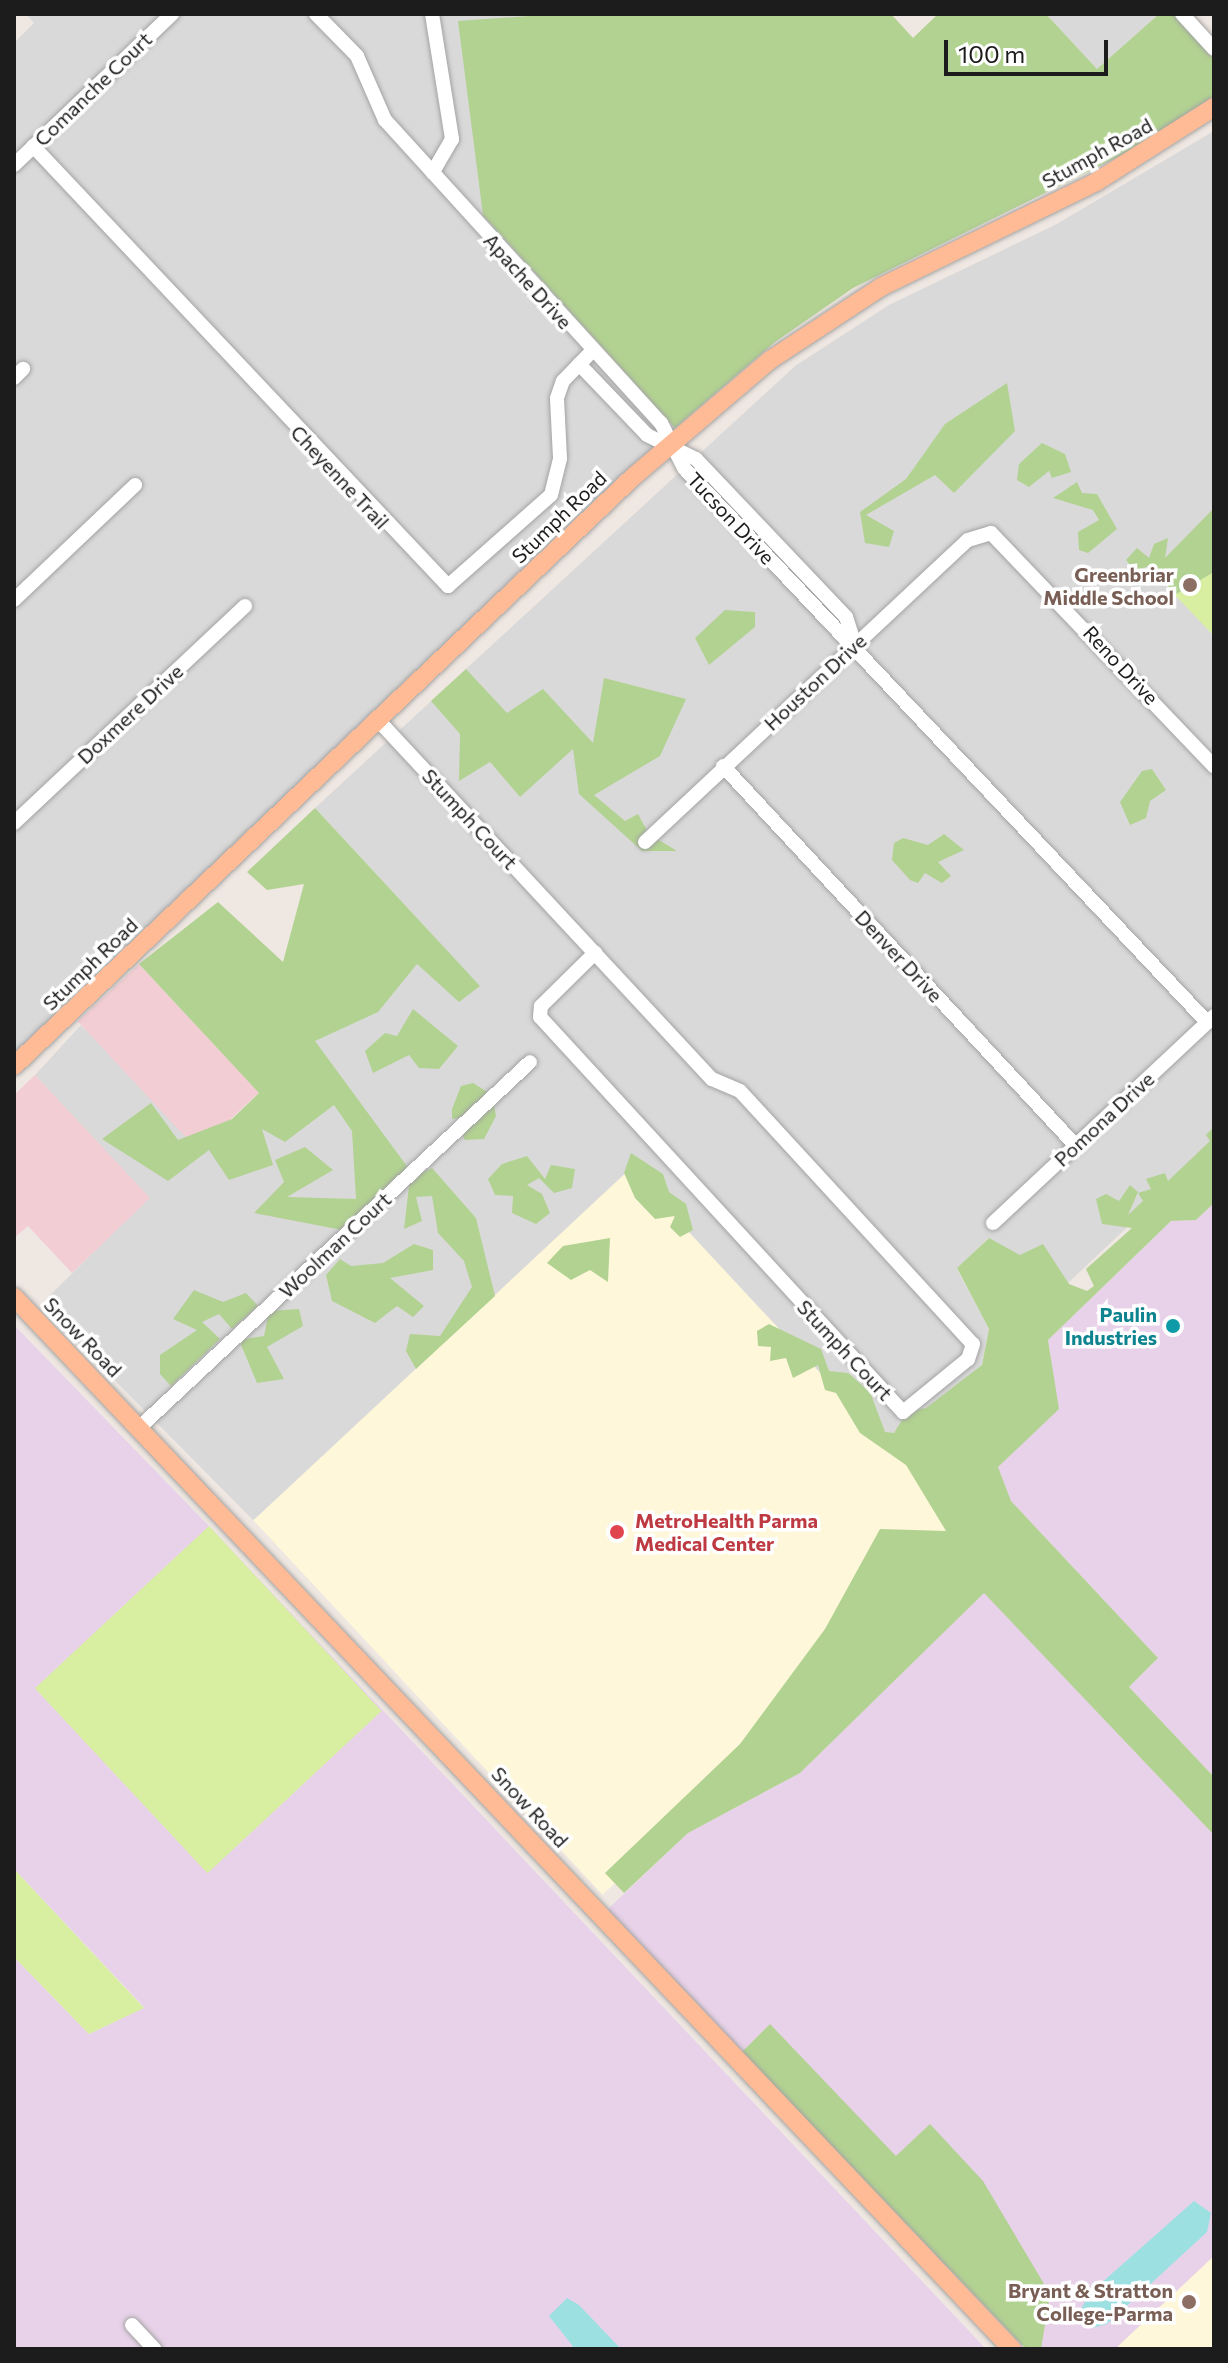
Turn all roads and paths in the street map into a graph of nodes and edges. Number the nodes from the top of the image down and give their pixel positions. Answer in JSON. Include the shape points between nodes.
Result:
{"nodes":[{"id":1,"x":172,"y":14,"type":"edge"},
{"id":2,"x":316,"y":14,"type":"edge"},
{"id":3,"x":432,"y":14,"type":"edge"},
{"id":4,"x":1182,"y":14,"type":"edge"},
{"id":5,"x":1214,"y":49,"type":"edge"},
{"id":6,"x":1214,"y":107,"type":"edge"},
{"id":7,"x":33,"y":146,"type":"junction"},
{"id":8,"x":14,"y":165,"type":"edge"},
{"id":9,"x":432,"y":173,"type":"junction"},
{"id":10,"x":592,"y":351,"type":"junction"},
{"id":11,"x":579,"y":364,"type":"junction"},
{"id":12,"x":672,"y":445,"type":"junction"},
{"id":13,"x":135,"y":485,"type":"dead end"},
{"id":14,"x":991,"y":533,"type":"joint"},
{"id":15,"x":14,"y":600,"type":"edge"},
{"id":16,"x":245,"y":606,"type":"dead end"},
{"id":17,"x":856,"y":644,"type":"junction"},
{"id":18,"x":378,"y":720,"type":"junction"},
{"id":19,"x":723,"y":766,"type":"junction"},
{"id":20,"x":1214,"y":766,"type":"edge"},
{"id":21,"x":14,"y":823,"type":"edge"},
{"id":22,"x":645,"y":842,"type":"dead end"},
{"id":23,"x":595,"y":953,"type":"junction"},
{"id":24,"x":1210,"y":1019,"type":"edge"},
{"id":25,"x":530,"y":1062,"type":"dead end"},
{"id":26,"x":14,"y":1066,"type":"edge"},
{"id":27,"x":1076,"y":1146,"type":"junction"},
{"id":28,"x":993,"y":1223,"type":"dead end"},
{"id":29,"x":14,"y":1297,"type":"edge"},
{"id":30,"x":140,"y":1427,"type":"junction"},
{"id":31,"x":132,"y":2325,"type":"dead end"},
{"id":32,"x":154,"y":2349,"type":"edge"},
{"id":33,"x":1012,"y":2349,"type":"edge"}],
"edges":[{"from":1,"to":7,"type":"street","name":"Comanche Court"},
{"from":2,"to":9,"type":"street","name":"Apache Drive","via":[[357,56],[375,106]]},
{"from":3,"to":9,"type":"street","via":[[452,139]]},
{"from":4,"to":5,"type":"street"},
{"from":6,"to":12,"type":"main road","name":"Stumph Road","via":[[1111,174],[834,316]]},
{"from":7,"to":8,"type":"street","name":"Comanche Court"},
{"from":7,"to":11,"type":"street","name":"Cheyenne Trail","via":[[448,586],[551,495],[560,458],[557,398]]},
{"from":9,"to":10,"type":"street","name":"Apache Drive"},
{"from":10,"to":11,"type":"street","name":"Cheyenne Trail"},
{"from":10,"to":12,"type":"street","name":"Apache Drive","via":[[661,423]]},
{"from":11,"to":12,"type":"street","via":[[647,435]]},
{"from":12,"to":17,"type":"street","name":"Tucson Drive","via":[[684,468]]},
{"from":12,"to":18,"type":"main road","name":"Stumph Road"},
{"from":13,"to":15,"type":"street"},
{"from":14,"to":17,"type":"street","name":"Houston Drive","via":[[968,540]]},
{"from":14,"to":20,"type":"street","name":"Reno Drive"},
{"from":16,"to":21,"type":"street","name":"Doxmere Drive"},
{"from":17,"to":19,"type":"street","name":"Houston Drive"},
{"from":17,"to":24,"type":"street","name":"Tucson Drive"},
{"from":18,"to":23,"type":"street","name":"Stumph Court"},
{"from":18,"to":26,"type":"main road","name":"Stumph Road"},
{"from":19,"to":22,"type":"street","name":"Houston Drive"},
{"from":19,"to":27,"type":"street","name":"Denver Drive"},
{"from":23,"to":23,"type":"street","name":"Stumph Court","via":[[712,1079],[740,1091],[973,1344],[968,1359],[903,1412],[540,1017],[541,1006]]},
{"from":24,"to":27,"type":"street","name":"Pomona Drive"},
{"from":25,"to":30,"type":"street","name":"Woolman Court"},
{"from":27,"to":28,"type":"street","name":"Pomona Drive"},
{"from":29,"to":30,"type":"main road","name":"Snow Road"},
{"from":30,"to":33,"type":"main road","name":"Snow Road"},
{"from":31,"to":32,"type":"street"}]}
